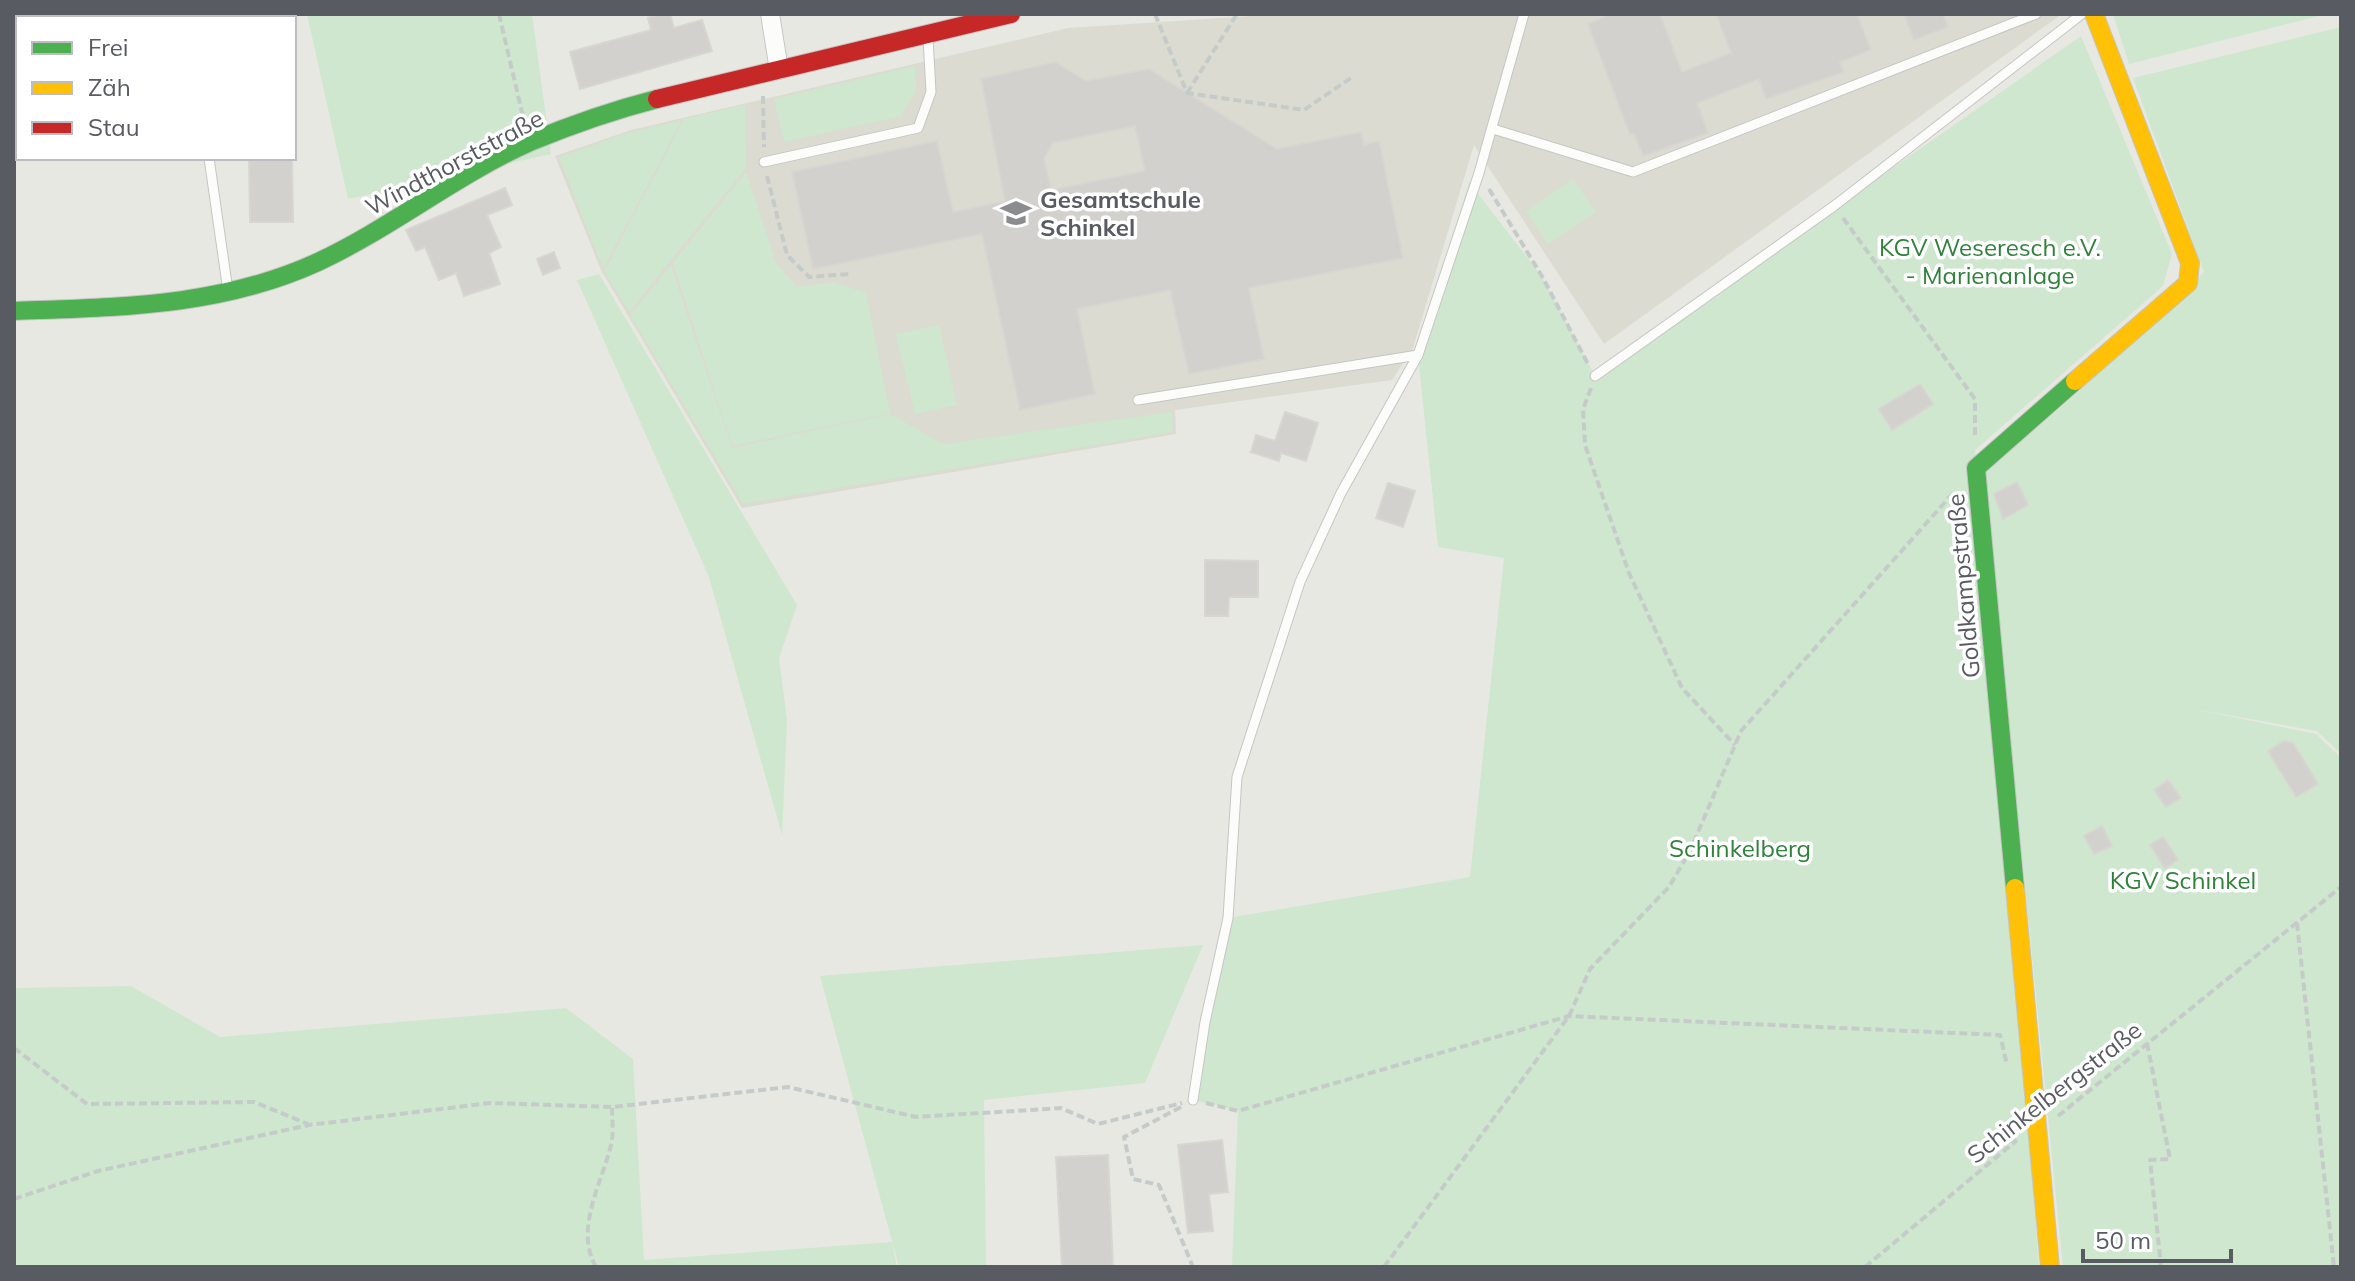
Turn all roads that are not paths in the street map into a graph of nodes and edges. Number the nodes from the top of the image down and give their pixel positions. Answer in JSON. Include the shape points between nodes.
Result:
{"nodes":[{"id":1,"x":770,"y":14,"type":"edge"},
{"id":2,"x":1011,"y":14,"type":"edge"},
{"id":3,"x":1524,"y":14,"type":"edge"},
{"id":4,"x":2036,"y":14,"type":"edge"},
{"id":5,"x":2082,"y":14,"type":"edge"},
{"id":6,"x":2094,"y":14,"type":"edge"},
{"id":7,"x":928,"y":34,"type":"junction"},
{"id":8,"x":771,"y":72,"type":"junction"},
{"id":9,"x":1493,"y":129,"type":"junction"},
{"id":10,"x":209,"y":160,"type":"edge"},
{"id":11,"x":764,"y":162,"type":"road end"},
{"id":12,"x":228,"y":295,"type":"junction"},
{"id":13,"x":14,"y":311,"type":"edge"},
{"id":14,"x":1418,"y":355,"type":"junction"},
{"id":15,"x":1595,"y":376,"type":"road end"},
{"id":16,"x":1138,"y":400,"type":"dead end"},
{"id":17,"x":1193,"y":1100,"type":"road end"},
{"id":18,"x":2050,"y":1267,"type":"edge"}],
"edges":[{"from":1,"to":8,"type":"street"},
{"from":2,"to":7,"type":"street","name":"Windthorststraße"},
{"from":3,"to":9,"type":"lane"},
{"from":4,"to":9,"type":"lane","via":[[1633,172]]},
{"from":5,"to":15,"type":"lane","via":[[1834,206]]},
{"from":6,"to":18,"type":"street","name":"Goldkampstraße","via":[[2190,263],[2188,283],[1976,468]]},
{"from":7,"to":8,"type":"street","name":"Windthorststraße"},
{"from":7,"to":11,"type":"lane","via":[[931,92],[918,128]]},
{"from":8,"to":12,"type":"street","name":"Windthorststraße","via":[[625,107],[529,143],[318,262]]},
{"from":9,"to":14,"type":"lane"},
{"from":10,"to":12,"type":"lane"},
{"from":12,"to":13,"type":"street","name":"Windthorststraße","via":[[133,307]]},
{"from":14,"to":16,"type":"lane"},
{"from":14,"to":17,"type":"lane","via":[[1341,493],[1300,582],[1237,777],[1228,918]]}]}
